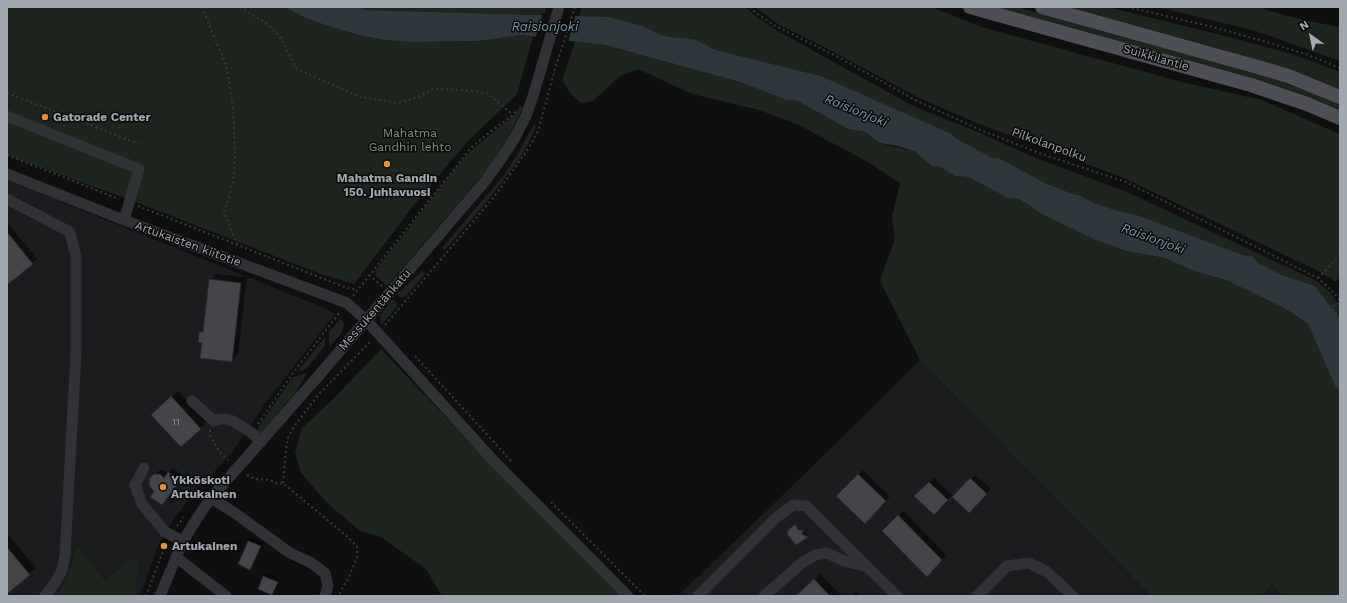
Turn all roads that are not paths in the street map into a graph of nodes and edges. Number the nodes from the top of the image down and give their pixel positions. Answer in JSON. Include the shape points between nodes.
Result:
{"nodes":[{"id":1,"x":559,"y":7,"type":"edge"},
{"id":2,"x":970,"y":7,"type":"edge"},
{"id":3,"x":1042,"y":7,"type":"edge"},
{"id":4,"x":1340,"y":97,"type":"edge"},
{"id":5,"x":7,"y":116,"type":"edge"},
{"id":6,"x":1340,"y":118,"type":"edge"},
{"id":7,"x":7,"y":174,"type":"edge"},
{"id":8,"x":7,"y":199,"type":"edge"},
{"id":9,"x":124,"y":220,"type":"junction"},
{"id":10,"x":366,"y":320,"type":"junction"},
{"id":11,"x":192,"y":401,"type":"dead end"},
{"id":12,"x":261,"y":442,"type":"junction"},
{"id":13,"x":144,"y":468,"type":"dead end"},
{"id":14,"x":211,"y":498,"type":"junction"},
{"id":15,"x":183,"y":541,"type":"junction"},
{"id":16,"x":176,"y":557,"type":"junction"},
{"id":17,"x":868,"y":567,"type":"junction"},
{"id":18,"x":45,"y":596,"type":"edge"},
{"id":19,"x":160,"y":596,"type":"edge"},
{"id":20,"x":226,"y":596,"type":"edge"},
{"id":21,"x":325,"y":596,"type":"edge"},
{"id":22,"x":628,"y":596,"type":"edge"},
{"id":23,"x":698,"y":596,"type":"edge"},
{"id":24,"x":764,"y":596,"type":"edge"},
{"id":25,"x":897,"y":596,"type":"edge"},
{"id":26,"x":977,"y":596,"type":"edge"},
{"id":27,"x":1073,"y":596,"type":"edge"}],
"edges":[{"from":1,"to":10,"type":"street","name":"Messukentänkatu","via":[[526,116],[514,139],[486,180]]},
{"from":2,"to":6,"type":"main road","name":"Suikkilantie","via":[[1251,85]]},
{"from":3,"to":4,"type":"main road","name":"Suikkilantie","via":[[1258,67]]},
{"from":5,"to":9,"type":"street","via":[[139,169]]},
{"from":7,"to":9,"type":"street","name":"Artukaisten kiitotie"},
{"from":8,"to":18,"type":"street","via":[[70,232],[76,257],[76,353],[65,555],[62,570]]},
{"from":9,"to":10,"type":"street","name":"Artukaisten kiitotie","via":[[347,303]]},
{"from":10,"to":12,"type":"street","name":"Messukentänkatu"},
{"from":10,"to":22,"type":"street","name":"Artukaisten kiitotie","via":[[492,459]]},
{"from":11,"to":12,"type":"street","via":[[214,421],[227,419],[235,422]]},
{"from":12,"to":14,"type":"street","name":"Messukentänkatu"},
{"from":13,"to":15,"type":"street","via":[[135,484],[142,504],[165,532]]},
{"from":14,"to":15,"type":"street","name":"Messukentänkatu"},
{"from":14,"to":21,"type":"street","via":[[290,553],[310,562],[325,573],[328,586]]},
{"from":15,"to":16,"type":"street","name":"Messukentänkatu"},
{"from":16,"to":19,"type":"street","name":"Messukentänkatu"},
{"from":16,"to":20,"type":"street"},
{"from":17,"to":23,"type":"street","via":[[806,506],[793,505],[776,518]]},
{"from":17,"to":24,"type":"street","via":[[827,553],[815,555]]},
{"from":17,"to":25,"type":"street"},
{"from":26,"to":27,"type":"street","via":[[1007,566],[1029,563],[1047,572]]}]}
